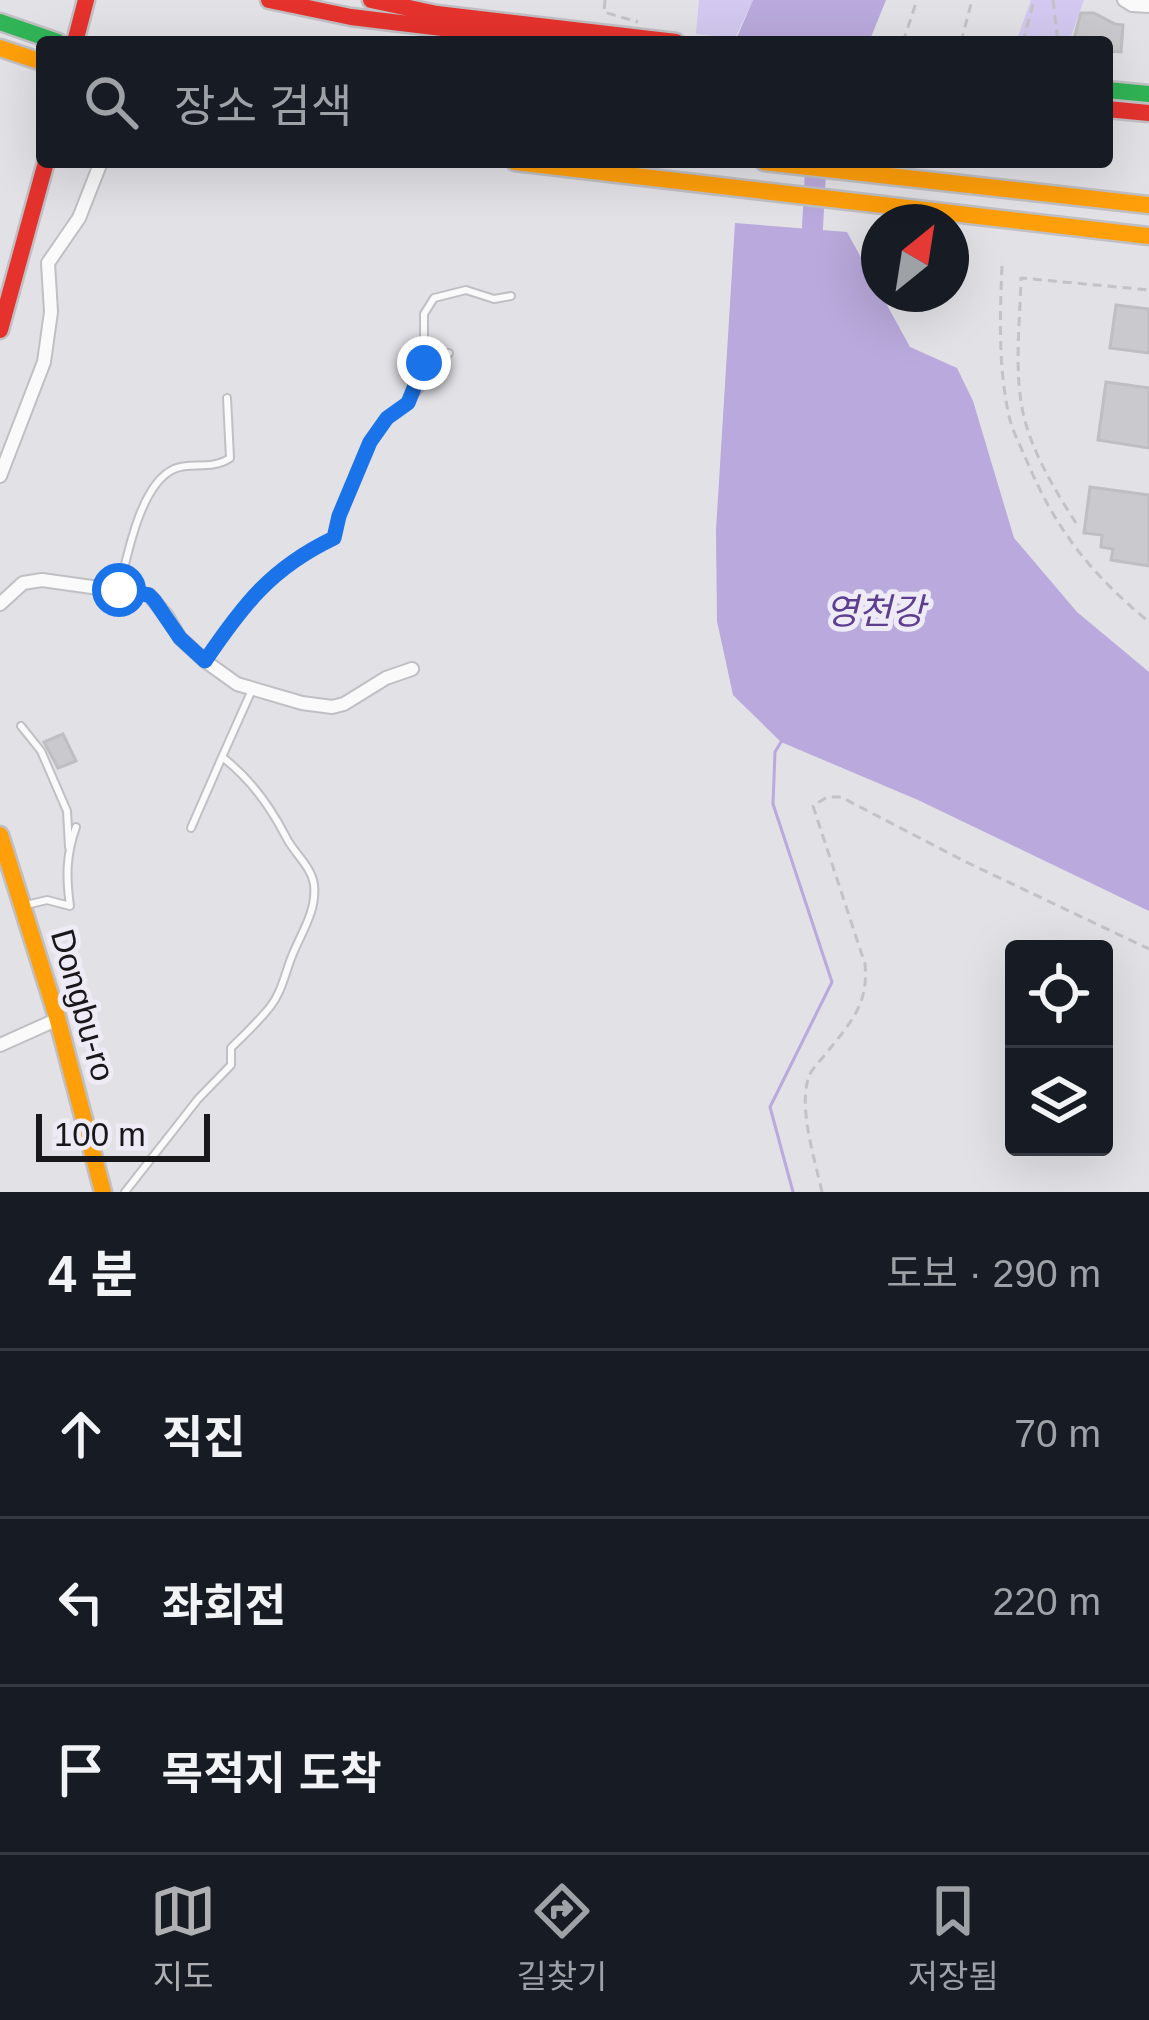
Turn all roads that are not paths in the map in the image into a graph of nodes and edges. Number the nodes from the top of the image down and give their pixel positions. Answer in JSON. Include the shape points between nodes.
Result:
{"nodes":[{"id":1,"x":86,"y":0,"type":"edge"},
{"id":2,"x":269,"y":0,"type":"edge"},
{"id":3,"x":371,"y":0,"type":"edge"},
{"id":4,"x":1124,"y":0,"type":"edge"},
{"id":5,"x":1149,"y":6,"type":"edge"},
{"id":6,"x":0,"y":22,"type":"edge"},
{"id":7,"x":41,"y":36,"type":"edge"},
{"id":8,"x":77,"y":36,"type":"edge"},
{"id":9,"x":508,"y":36,"type":"edge"},
{"id":10,"x":625,"y":36,"type":"edge"},
{"id":11,"x":0,"y":48,"type":"edge"},
{"id":12,"x":36,"y":60,"type":"edge"},
{"id":13,"x":1113,"y":91,"type":"edge"},
{"id":14,"x":1149,"y":94,"type":"edge"},
{"id":15,"x":1113,"y":110,"type":"edge"},
{"id":16,"x":1149,"y":113,"type":"edge"},
{"id":17,"x":44,"y":168,"type":"edge"},
{"id":18,"x":99,"y":168,"type":"edge"},
{"id":19,"x":567,"y":168,"type":"edge"},
{"id":20,"x":819,"y":168,"type":"edge"},
{"id":21,"x":1149,"y":205,"type":"edge"},
{"id":22,"x":1149,"y":236,"type":"edge"},
{"id":23,"x":511,"y":296,"type":"dead end"},
{"id":24,"x":0,"y":331,"type":"edge"},
{"id":25,"x":449,"y":353,"type":"dead end"},
{"id":26,"x":227,"y":398,"type":"dead end"},
{"id":27,"x":408,"y":403,"type":"junction"},
{"id":28,"x":0,"y":476,"type":"edge"},
{"id":29,"x":119,"y":590,"type":"junction"},
{"id":30,"x":0,"y":604,"type":"edge"},
{"id":31,"x":205,"y":661,"type":"junction"},
{"id":32,"x":412,"y":669,"type":"dead end"},
{"id":33,"x":253,"y":688,"type":"junction"},
{"id":34,"x":21,"y":726,"type":"dead end"},
{"id":35,"x":222,"y":757,"type":"junction"},
{"id":36,"x":76,"y":827,"type":"dead end"},
{"id":37,"x":191,"y":828,"type":"dead end"},
{"id":38,"x":0,"y":836,"type":"edge"},
{"id":39,"x":69,"y":847,"type":"junction"},
{"id":40,"x":22,"y":906,"type":"junction"},
{"id":41,"x":58,"y":1019,"type":"junction"},
{"id":42,"x":0,"y":1045,"type":"edge"},
{"id":43,"x":103,"y":1192,"type":"edge"},
{"id":44,"x":125,"y":1192,"type":"edge"}],
"edges":[{"from":1,"to":8,"type":"main road"},
{"from":2,"to":9,"type":"main road"},
{"from":3,"to":10,"type":"main road"},
{"from":4,"to":5,"type":"street"},
{"from":6,"to":7,"type":"main road"},
{"from":11,"to":12,"type":"main road"},
{"from":13,"to":14,"type":"main road"},
{"from":15,"to":16,"type":"main road"},
{"from":17,"to":24,"type":"main road"},
{"from":18,"to":28,"type":"street","via":[[79,218],[48,263],[44,362]]},
{"from":19,"to":22,"type":"main road"},
{"from":20,"to":21,"type":"main road"},
{"from":23,"to":27,"type":"lane","via":[[466,290],[434,298]]},
{"from":25,"to":27,"type":"lane"},
{"from":26,"to":29,"type":"lane","via":[[230,458],[175,468],[162,479],[137,517]]},
{"from":27,"to":31,"type":"lane","via":[[370,442],[334,538],[248,600]]},
{"from":29,"to":30,"type":"street","via":[[42,580],[22,583]]},
{"from":29,"to":31,"type":"street","via":[[149,595]]},
{"from":31,"to":33,"type":"street"},
{"from":32,"to":33,"type":"street","via":[[332,707]]},
{"from":33,"to":35,"type":"lane"},
{"from":34,"to":39,"type":"lane","via":[[67,811]]},
{"from":35,"to":37,"type":"lane"},
{"from":35,"to":44,"type":"lane","via":[[271,807],[303,862],[314,884],[309,921],[282,987],[231,1048],[231,1065]]},
{"from":36,"to":39,"type":"lane"},
{"from":38,"to":40,"type":"main road","name":"Dongbu-ro"},
{"from":39,"to":40,"type":"lane","via":[[70,906]]},
{"from":40,"to":41,"type":"main road","name":"Dongbu-ro"},
{"from":41,"to":42,"type":"street"},
{"from":41,"to":43,"type":"main road","name":"Dongbu-ro"}]}
